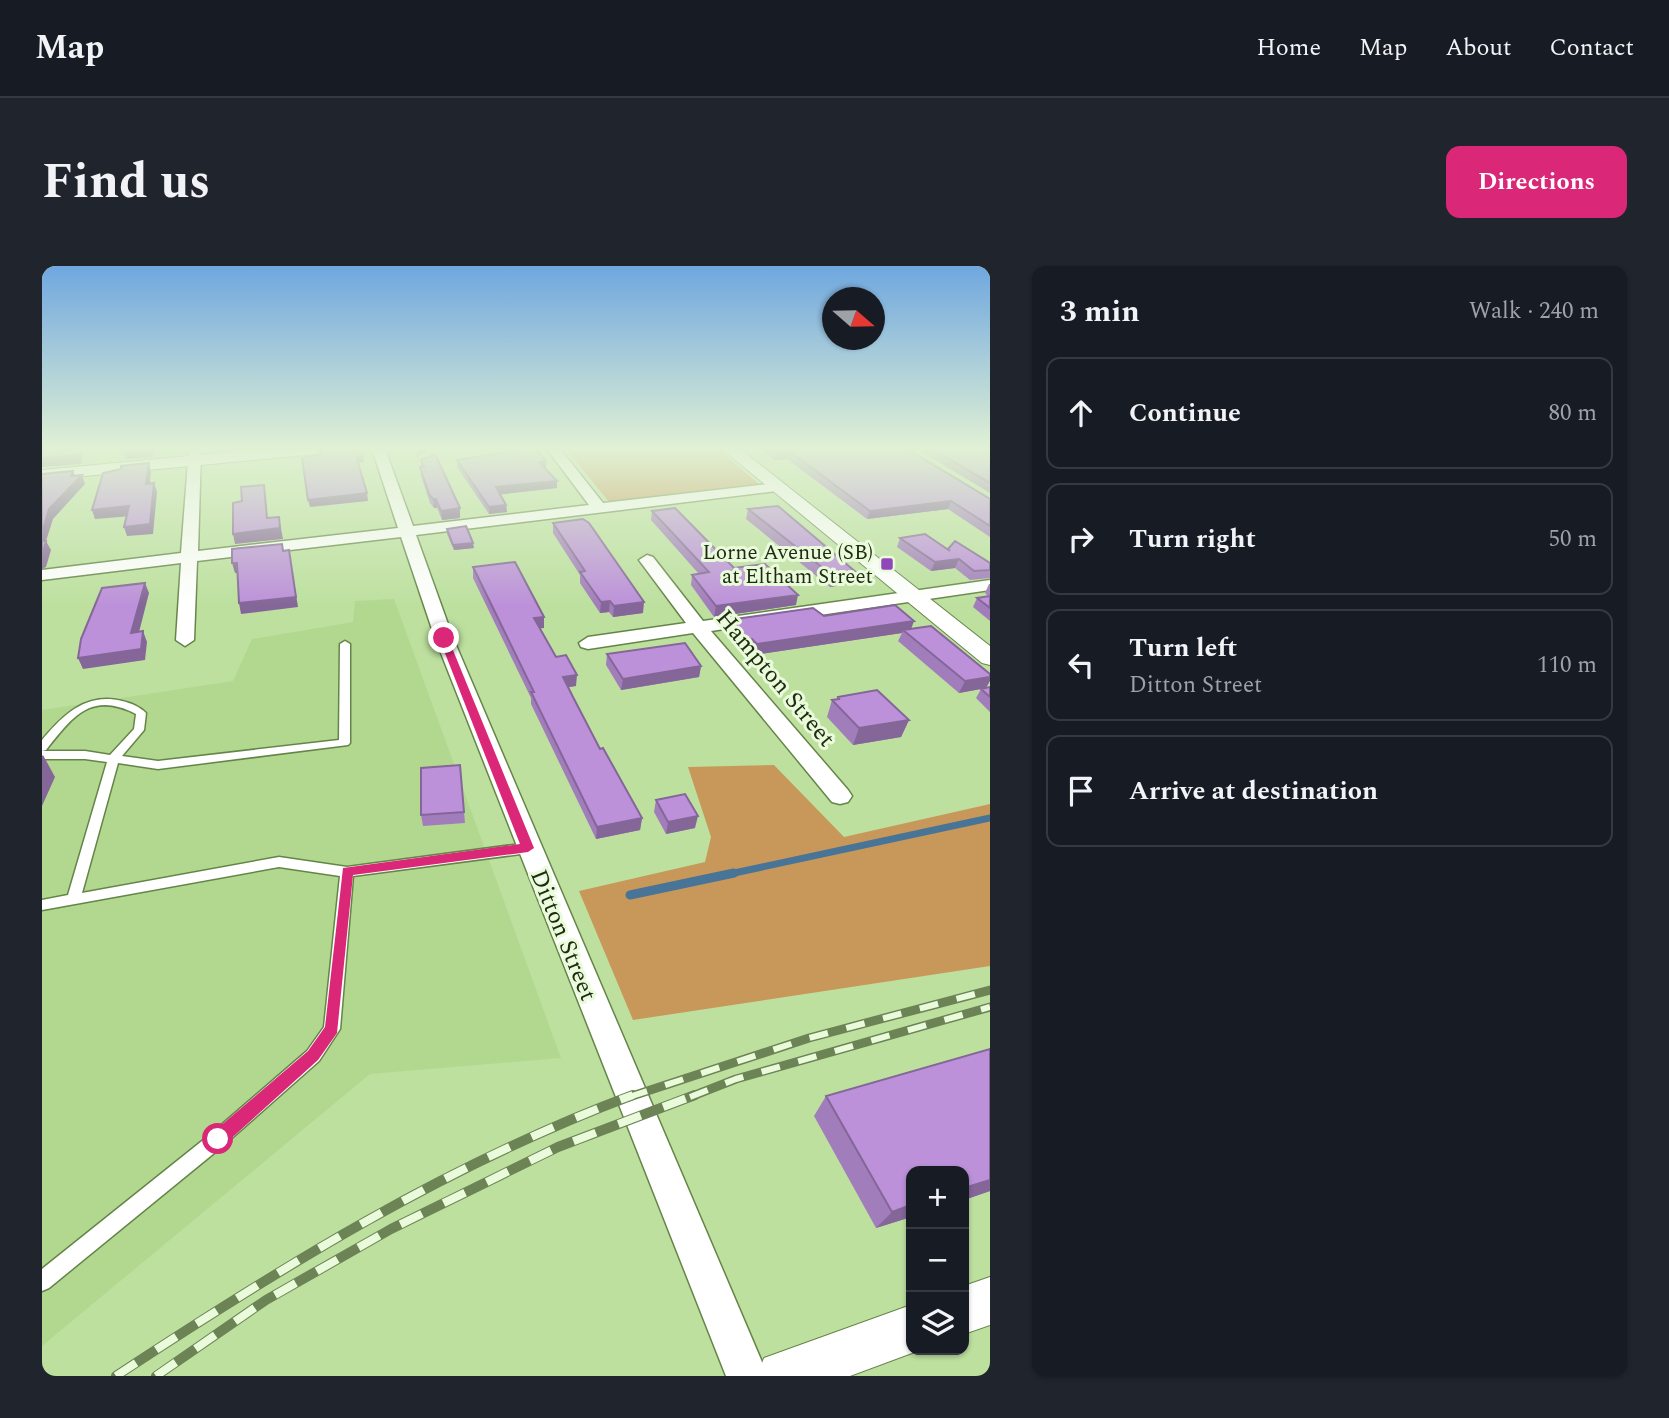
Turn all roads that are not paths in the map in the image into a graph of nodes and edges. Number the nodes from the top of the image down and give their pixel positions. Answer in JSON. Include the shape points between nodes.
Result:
{"nodes":[{"id":1,"x":192,"y":501,"type":"edge"},
{"id":2,"x":396,"y":501,"type":"edge"},
{"id":3,"x":593,"y":501,"type":"edge"},
{"id":4,"x":665,"y":501,"type":"edge"},
{"id":5,"x":794,"y":501,"type":"edge"},
{"id":6,"x":599,"y":509,"type":"junction"},
{"id":7,"x":407,"y":531,"type":"junction"},
{"id":8,"x":189,"y":557,"type":"junction"},
{"id":9,"x":647,"y":560,"type":"dead end"},
{"id":10,"x":42,"y":575,"type":"edge"},
{"id":11,"x":990,"y":585,"type":"edge"},
{"id":12,"x":913,"y":596,"type":"junction"},
{"id":13,"x":698,"y":627,"type":"junction"},
{"id":14,"x":185,"y":640,"type":"dead end"},
{"id":15,"x":588,"y":643,"type":"dead end"},
{"id":16,"x":345,"y":644,"type":"dead end"},
{"id":17,"x":990,"y":658,"type":"edge"},
{"id":18,"x":42,"y":747,"type":"edge"},
{"id":19,"x":42,"y":755,"type":"edge"},
{"id":20,"x":113,"y":759,"type":"junction"},
{"id":21,"x":840,"y":796,"type":"dead end"},
{"id":22,"x":528,"y":848,"type":"junction"},
{"id":23,"x":347,"y":872,"type":"junction"},
{"id":24,"x":73,"y":900,"type":"junction"},
{"id":25,"x":42,"y":905,"type":"edge"},
{"id":26,"x":42,"y":1281,"type":"edge"},
{"id":27,"x":990,"y":1301,"type":"edge"},
{"id":28,"x":969,"y":1308,"type":"edge"},
{"id":29,"x":906,"y":1331,"type":"edge"},
{"id":30,"x":747,"y":1376,"type":"edge"},
{"id":31,"x":782,"y":1376,"type":"edge"}],
"edges":[{"from":1,"to":8,"type":"street"},
{"from":2,"to":7,"type":"street","name":"Ditton Street"},
{"from":3,"to":6,"type":"street"},
{"from":4,"to":6,"type":"street"},
{"from":5,"to":12,"type":"street"},
{"from":6,"to":7,"type":"street"},
{"from":7,"to":8,"type":"street"},
{"from":7,"to":22,"type":"street","name":"Ditton Street","via":[[444,638]]},
{"from":8,"to":10,"type":"street"},
{"from":8,"to":14,"type":"street"},
{"from":9,"to":13,"type":"street","name":"Hampton Street"},
{"from":11,"to":12,"type":"street"},
{"from":12,"to":13,"type":"street"},
{"from":12,"to":17,"type":"street"},
{"from":13,"to":15,"type":"street"},
{"from":13,"to":21,"type":"street","name":"Hampton Street"},
{"from":16,"to":20,"type":"lane","via":[[344,743],[158,765]]},
{"from":18,"to":20,"type":"lane","via":[[68,715],[86,704],[106,700],[127,704],[141,713],[139,730]]},
{"from":19,"to":20,"type":"lane"},
{"from":20,"to":24,"type":"lane"},
{"from":22,"to":23,"type":"lane"},
{"from":22,"to":30,"type":"street","name":"Ditton Street"},
{"from":23,"to":24,"type":"lane","via":[[279,862]]},
{"from":23,"to":26,"type":"lane","via":[[332,1028],[313,1055],[218,1139]]},
{"from":24,"to":25,"type":"lane"},
{"from":27,"to":28,"type":"street"},
{"from":29,"to":31,"type":"street"}]}
